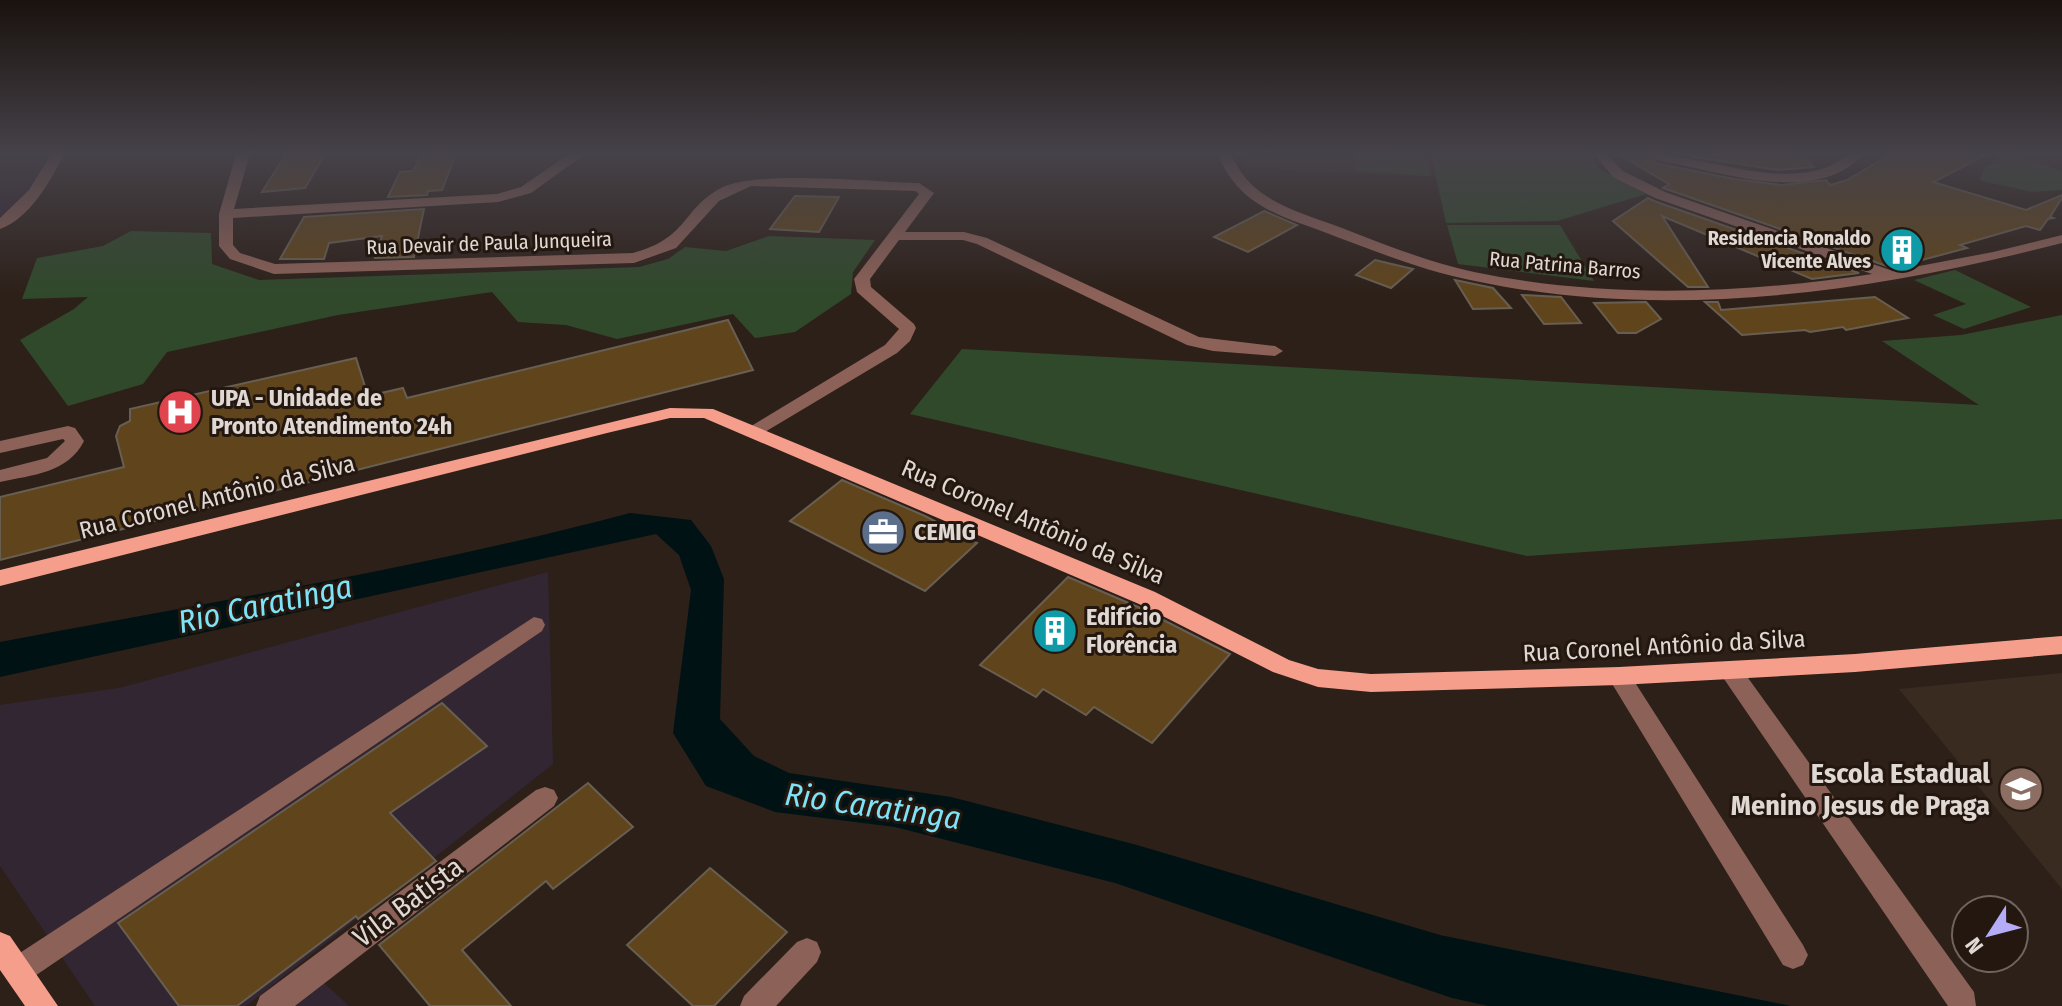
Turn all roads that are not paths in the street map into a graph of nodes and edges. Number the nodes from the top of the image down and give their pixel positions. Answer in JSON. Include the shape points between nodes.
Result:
{"nodes":[{"id":1,"x":29,"y":201,"type":"edge"},
{"id":2,"x":230,"y":201,"type":"edge"},
{"id":3,"x":448,"y":201,"type":"edge"},
{"id":4,"x":712,"y":201,"type":"edge"},
{"id":5,"x":921,"y":201,"type":"edge"},
{"id":6,"x":1262,"y":201,"type":"edge"},
{"id":7,"x":1677,"y":201,"type":"edge"},
{"id":8,"x":226,"y":214,"type":"junction"},
{"id":9,"x":0,"y":225,"type":"edge"},
{"id":10,"x":895,"y":236,"type":"junction"},
{"id":11,"x":2062,"y":239,"type":"edge"},
{"id":12,"x":1890,"y":275,"type":"junction"},
{"id":13,"x":1275,"y":351,"type":"dead end"},
{"id":14,"x":755,"y":432,"type":"junction"},
{"id":15,"x":0,"y":447,"type":"edge"},
{"id":16,"x":0,"y":476,"type":"edge"},
{"id":17,"x":0,"y":578,"type":"edge"},
{"id":18,"x":534,"y":625,"type":"dead end"},
{"id":19,"x":2062,"y":645,"type":"edge"},
{"id":20,"x":1730,"y":670,"type":"junction"},
{"id":21,"x":1619,"y":676,"type":"junction"},
{"id":22,"x":545,"y":798,"type":"dead end"},
{"id":23,"x":0,"y":946,"type":"edge"},
{"id":24,"x":807,"y":952,"type":"dead end"},
{"id":25,"x":1793,"y":955,"type":"dead end"},
{"id":26,"x":19,"y":970,"type":"junction"},
{"id":27,"x":1963,"y":1002,"type":"dead end"},
{"id":28,"x":43,"y":1006,"type":"edge"},
{"id":29,"x":271,"y":1006,"type":"edge"},
{"id":30,"x":755,"y":1006,"type":"edge"}],
"edges":[{"from":1,"to":9,"type":"street"},
{"from":2,"to":8,"type":"street"},
{"from":3,"to":8,"type":"street"},
{"from":4,"to":8,"type":"street","name":"Rua Devair de Paula Junqueira","via":[[674,243],[634,258],[274,269],[235,256],[226,246]]},
{"from":5,"to":10,"type":"street","name":"Rua Devair de Paula Junqueira"},
{"from":6,"to":12,"type":"street","name":"Rua Patrina Barros","via":[[1406,257],[1548,288],[1661,293],[1791,289]]},
{"from":7,"to":12,"type":"street"},
{"from":10,"to":13,"type":"street","via":[[982,241],[1193,341]]},
{"from":10,"to":14,"type":"street","name":"Rua Devair de Paula Junqueira","via":[[862,279],[863,289],[908,328],[904,337]]},
{"from":11,"to":12,"type":"street","name":"Rua Patrina Barros"},
{"from":14,"to":17,"type":"main road","name":"Rua Coronel Antônio da Silva","via":[[707,413],[670,413]]},
{"from":14,"to":21,"type":"main road","name":"Rua Coronel Antônio da Silva","via":[[1147,598],[1281,666],[1318,678],[1371,683]]},
{"from":15,"to":16,"type":"street","via":[[68,432],[75,441],[69,452],[52,462]]},
{"from":18,"to":26,"type":"street"},
{"from":19,"to":20,"type":"main road","name":"Rua Coronel Antônio da Silva"},
{"from":20,"to":21,"type":"main road","name":"Rua Coronel Antônio da Silva"},
{"from":20,"to":27,"type":"street"},
{"from":21,"to":25,"type":"street"},
{"from":22,"to":29,"type":"street","name":"Vila Batista"},
{"from":23,"to":26,"type":"main road"},
{"from":24,"to":30,"type":"street"},
{"from":26,"to":28,"type":"main road"}]}
